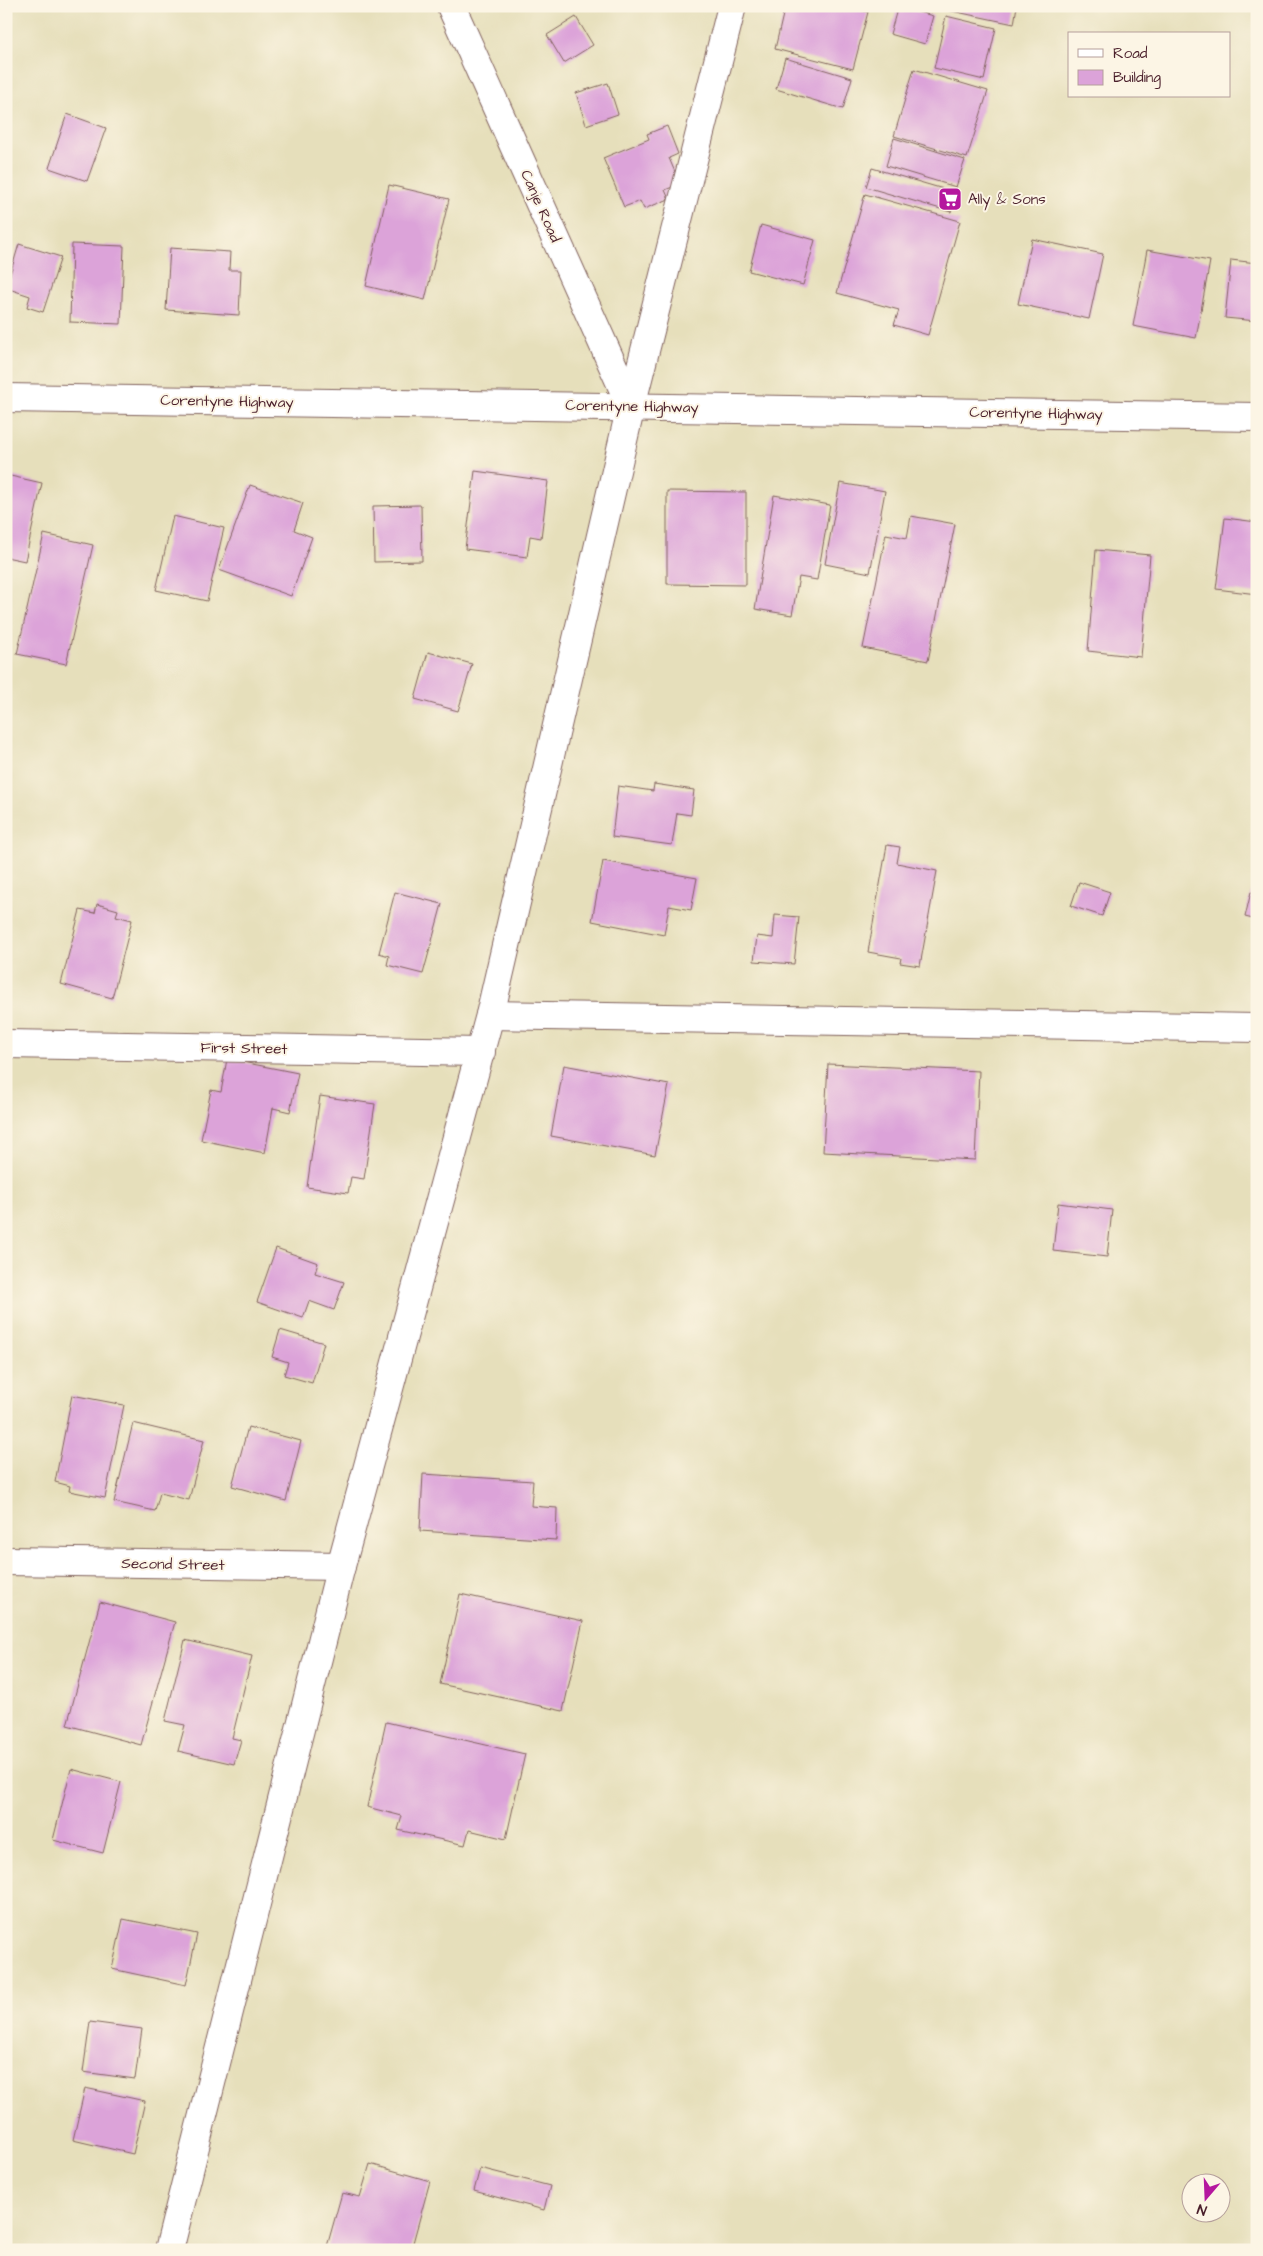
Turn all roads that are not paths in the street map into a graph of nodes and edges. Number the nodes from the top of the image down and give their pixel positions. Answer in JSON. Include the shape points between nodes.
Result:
{"nodes":[{"id":1,"x":451,"y":6,"type":"edge"},
{"id":2,"x":732,"y":6,"type":"edge"},
{"id":3,"x":6,"y":398,"type":"edge"},
{"id":4,"x":631,"y":406,"type":"junction"},
{"id":5,"x":1257,"y":417,"type":"edge"},
{"id":6,"x":490,"y":1015,"type":"junction"},
{"id":7,"x":1257,"y":1028,"type":"edge"},
{"id":8,"x":6,"y":1044,"type":"edge"},
{"id":9,"x":481,"y":1052,"type":"junction"},
{"id":10,"x":6,"y":1561,"type":"edge"},
{"id":11,"x":341,"y":1566,"type":"junction"},
{"id":12,"x":169,"y":2250,"type":"edge"}],
"edges":[{"from":1,"to":4,"type":"street","name":"Canje Road"},
{"from":2,"to":4,"type":"street"},
{"from":3,"to":4,"type":"street","name":"Corentyne Highway"},
{"from":4,"to":5,"type":"street","name":"Corentyne Highway"},
{"from":4,"to":6,"type":"street"},
{"from":6,"to":7,"type":"street"},
{"from":6,"to":9,"type":"street"},
{"from":8,"to":9,"type":"street","name":"First Street"},
{"from":9,"to":11,"type":"street"},
{"from":10,"to":11,"type":"street","name":"Second Street"},
{"from":11,"to":12,"type":"street"}]}
